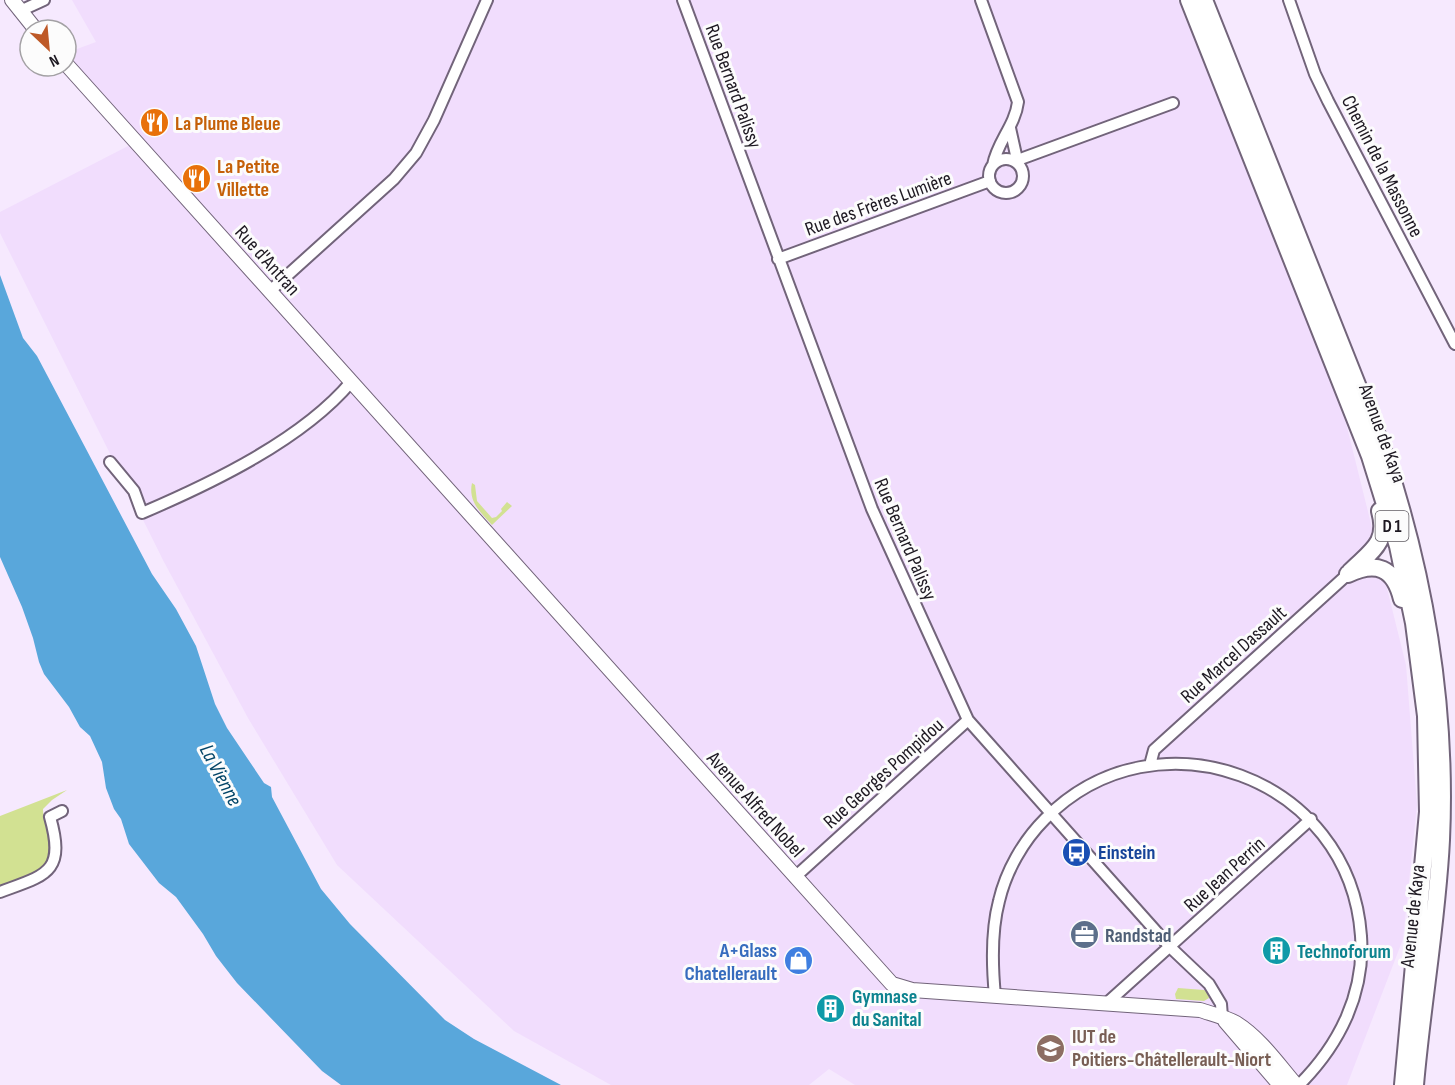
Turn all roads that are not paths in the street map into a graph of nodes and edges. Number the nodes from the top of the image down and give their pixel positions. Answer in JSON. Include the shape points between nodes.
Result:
{"nodes":[{"id":1,"x":44,"y":0,"type":"edge"},
{"id":2,"x":487,"y":0,"type":"edge"},
{"id":3,"x":683,"y":0,"type":"edge"},
{"id":4,"x":981,"y":0,"type":"edge"},
{"id":5,"x":1189,"y":0,"type":"edge"},
{"id":6,"x":1204,"y":0,"type":"edge"},
{"id":7,"x":1289,"y":0,"type":"edge"},
{"id":8,"x":16,"y":6,"type":"edge"},
{"id":9,"x":26,"y":18,"type":"edge"},
{"id":10,"x":78,"y":77,"type":"edge"},
{"id":11,"x":1173,"y":104,"type":"dead end"},
{"id":12,"x":1010,"y":128,"type":"junction"},
{"id":13,"x":1015,"y":161,"type":"junction"},
{"id":14,"x":993,"y":165,"type":"junction"},
{"id":15,"x":990,"y":181,"type":"junction"},
{"id":16,"x":778,"y":259,"type":"junction"},
{"id":17,"x":270,"y":291,"type":"junction"},
{"id":18,"x":1455,"y":344,"type":"edge"},
{"id":19,"x":351,"y":382,"type":"junction"},
{"id":20,"x":370,"y":402,"type":"joint"},
{"id":21,"x":1354,"y":413,"type":"junction"},
{"id":22,"x":110,"y":462,"type":"dead end"},
{"id":23,"x":1347,"y":574,"type":"junction"},
{"id":24,"x":968,"y":720,"type":"junction"},
{"id":25,"x":1150,"y":765,"type":"junction"},
{"id":26,"x":62,"y":811,"type":"dead end"},
{"id":27,"x":1428,"y":812,"type":"junction"},
{"id":28,"x":1051,"y":813,"type":"junction"},
{"id":29,"x":1311,"y":819,"type":"junction"},
{"id":30,"x":795,"y":877,"type":"junction"},
{"id":31,"x":0,"y":892,"type":"edge"},
{"id":32,"x":1170,"y":947,"type":"junction"},
{"id":33,"x":995,"y":996,"type":"junction"},
{"id":34,"x":1107,"y":1003,"type":"junction"},
{"id":35,"x":1222,"y":1017,"type":"junction"},
{"id":36,"x":1280,"y":1085,"type":"edge"},
{"id":37,"x":1298,"y":1085,"type":"edge"},
{"id":38,"x":1403,"y":1085,"type":"edge"},
{"id":39,"x":1415,"y":1085,"type":"edge"}],
"edges":[{"from":1,"to":8,"type":"street"},
{"from":2,"to":17,"type":"street","via":[[416,153],[394,179]]},
{"from":3,"to":16,"type":"street","name":"Rue Bernard Palissy"},
{"from":4,"to":12,"type":"street","via":[[1017,97]]},
{"from":5,"to":21,"type":"main road","name":"Avenue de Kaya","number":"D 1"},
{"from":6,"to":39,"type":"main road","name":"Avenue de Kaya","number":"D 1","via":[[1383,450],[1419,581],[1436,680],[1442,783],[1438,880]]},
{"from":7,"to":18,"type":"street","name":"Chemin de la Massonne","via":[[1328,101]]},
{"from":8,"to":9,"type":"street"},
{"from":10,"to":17,"type":"street","name":"Rue d'Antran"},
{"from":11,"to":13,"type":"street"},
{"from":12,"to":13,"type":"street"},
{"from":12,"to":14,"type":"street"},
{"from":13,"to":14,"type":"street","via":[[1005,159]]},
{"from":13,"to":15,"type":"street","via":[[1023,175],[1017,190],[1001,193]]},
{"from":14,"to":15,"type":"street"},
{"from":15,"to":16,"type":"street","name":"Rue des Frères Lumière"},
{"from":16,"to":24,"type":"street","name":"Rue Bernard Palissy","via":[[884,538]]},
{"from":17,"to":19,"type":"street","name":"Rue d'Antran"},
{"from":19,"to":20,"type":"street","name":"Rue d'Antran"},
{"from":19,"to":22,"type":"street","via":[[283,440],[201,487],[142,513],[134,492]]},
{"from":20,"to":30,"type":"street","name":"Avenue Alfred Nobel"},
{"from":21,"to":23,"type":"main road","via":[[1383,530],[1375,547]]},
{"from":21,"to":27,"type":"main road","name":"Avenue de Kaya","number":"D 1","via":[[1386,505],[1414,623],[1426,716]]},
{"from":23,"to":25,"type":"street","name":"Rue Marcel Dassault","via":[[1154,750]]},
{"from":23,"to":27,"type":"main road","via":[[1362,567],[1377,567],[1389,573],[1399,586],[1411,646]]},
{"from":24,"to":28,"type":"street","name":"Rue Bernard Palissy"},
{"from":24,"to":30,"type":"street","name":"Rue Georges Pompidou"},
{"from":25,"to":28,"type":"street","via":[[1087,786]]},
{"from":25,"to":29,"type":"street","via":[[1200,764],[1239,774],[1288,800]]},
{"from":26,"to":31,"type":"street","via":[[50,817],[56,838],[50,869],[41,877]]},
{"from":27,"to":38,"type":"main road","name":"Avenue de Kaya","number":"D 1"},
{"from":28,"to":32,"type":"street","name":"Rue Bernard Palissy"},
{"from":28,"to":33,"type":"street","via":[[1020,851],[999,900],[993,950]]},
{"from":29,"to":32,"type":"street","name":"Rue Jean Perrin"},
{"from":29,"to":37,"type":"street","via":[[1335,851],[1350,884],[1362,948],[1356,994],[1348,1016],[1324,1057]]},
{"from":30,"to":33,"type":"street","name":"Avenue Alfred Nobel","via":[[892,984],[912,990]]},
{"from":32,"to":34,"type":"street","name":"Rue Jean Perrin"},
{"from":32,"to":35,"type":"street","name":"Rue Bernard Palissy","via":[[1209,984],[1221,1004]]},
{"from":33,"to":34,"type":"street","name":"Avenue Alfred Nobel"},
{"from":34,"to":35,"type":"street","name":"Avenue Alfred Nobel","via":[[1188,1009]]},
{"from":35,"to":36,"type":"street"},
{"from":35,"to":37,"type":"street","name":"Avenue Alfred Nobel","via":[[1256,1039]]}]}
